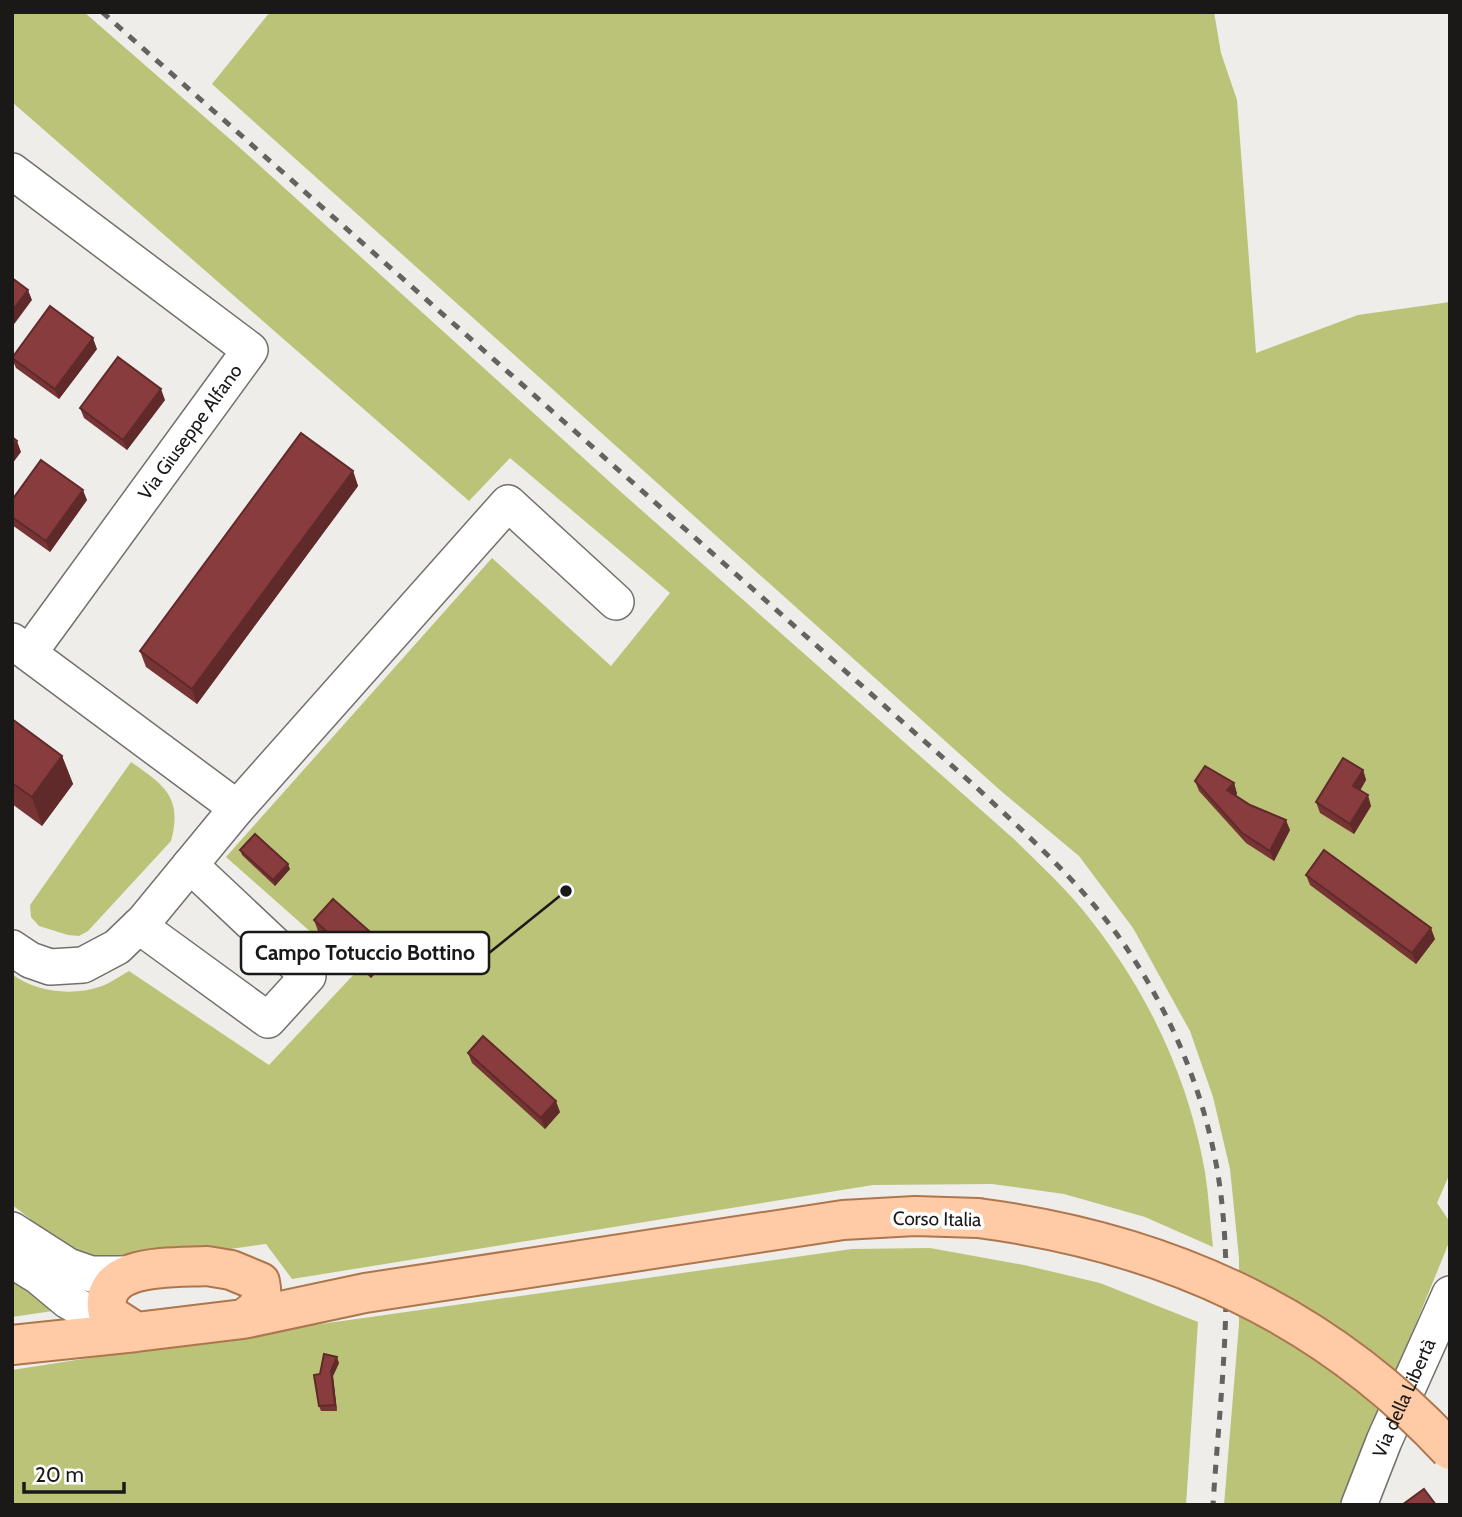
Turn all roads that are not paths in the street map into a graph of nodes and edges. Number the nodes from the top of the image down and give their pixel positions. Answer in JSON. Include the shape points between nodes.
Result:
{"nodes":[{"id":1,"x":12,"y":171,"type":"edge"},
{"id":2,"x":617,"y":602,"type":"dead end"},
{"id":3,"x":20,"y":647,"type":"edge"},
{"id":4,"x":237,"y":808,"type":"junction"},
{"id":5,"x":191,"y":865,"type":"junction"},
{"id":6,"x":139,"y":926,"type":"junction"},
{"id":7,"x":12,"y":948,"type":"edge"},
{"id":8,"x":12,"y":1230,"type":"edge"},
{"id":9,"x":12,"y":1260,"type":"edge"},
{"id":10,"x":260,"y":1282,"type":"junction"},
{"id":11,"x":365,"y":1293,"type":"junction"},
{"id":12,"x":1450,"y":1294,"type":"edge"},
{"id":13,"x":112,"y":1307,"type":"junction"},
{"id":14,"x":243,"y":1319,"type":"junction"},
{"id":15,"x":12,"y":1339,"type":"edge"},
{"id":16,"x":12,"y":1345,"type":"edge"},
{"id":17,"x":1450,"y":1450,"type":"edge"},
{"id":18,"x":1359,"y":1505,"type":"edge"}],
"edges":[{"from":1,"to":3,"type":"street","name":"Via Giuseppe Alfano","via":[[250,350]]},
{"from":2,"to":4,"type":"street","via":[[508,503]]},
{"from":3,"to":4,"type":"street","name":"Via Giuseppe Alfano"},
{"from":4,"to":5,"type":"street"},
{"from":5,"to":6,"type":"street"},
{"from":5,"to":6,"type":"street","via":[[308,976],[268,1020]]},
{"from":6,"to":7,"type":"street","via":[[117,947],[83,965],[50,967]]},
{"from":8,"to":13,"type":"street","via":[[68,1266],[91,1274]]},
{"from":9,"to":13,"type":"street","via":[[68,1301]]},
{"from":10,"to":11,"type":"main road","via":[[302,1293]]},
{"from":10,"to":13,"type":"main road","via":[[207,1266],[155,1269]]},
{"from":10,"to":14,"type":"main road","via":[[263,1297],[256,1310]]},
{"from":11,"to":14,"type":"main road"},
{"from":11,"to":17,"type":"main road","name":"Corso Italia","bridge":true,"via":[[843,1220],[915,1216],[1034,1226],[1145,1254],[1250,1298],[1347,1358]]},
{"from":12,"to":18,"type":"street","name":"Via della Libertà"},
{"from":13,"to":14,"type":"main road"},
{"from":13,"to":15,"type":"main road"},
{"from":13,"to":16,"type":"main road"}]}
